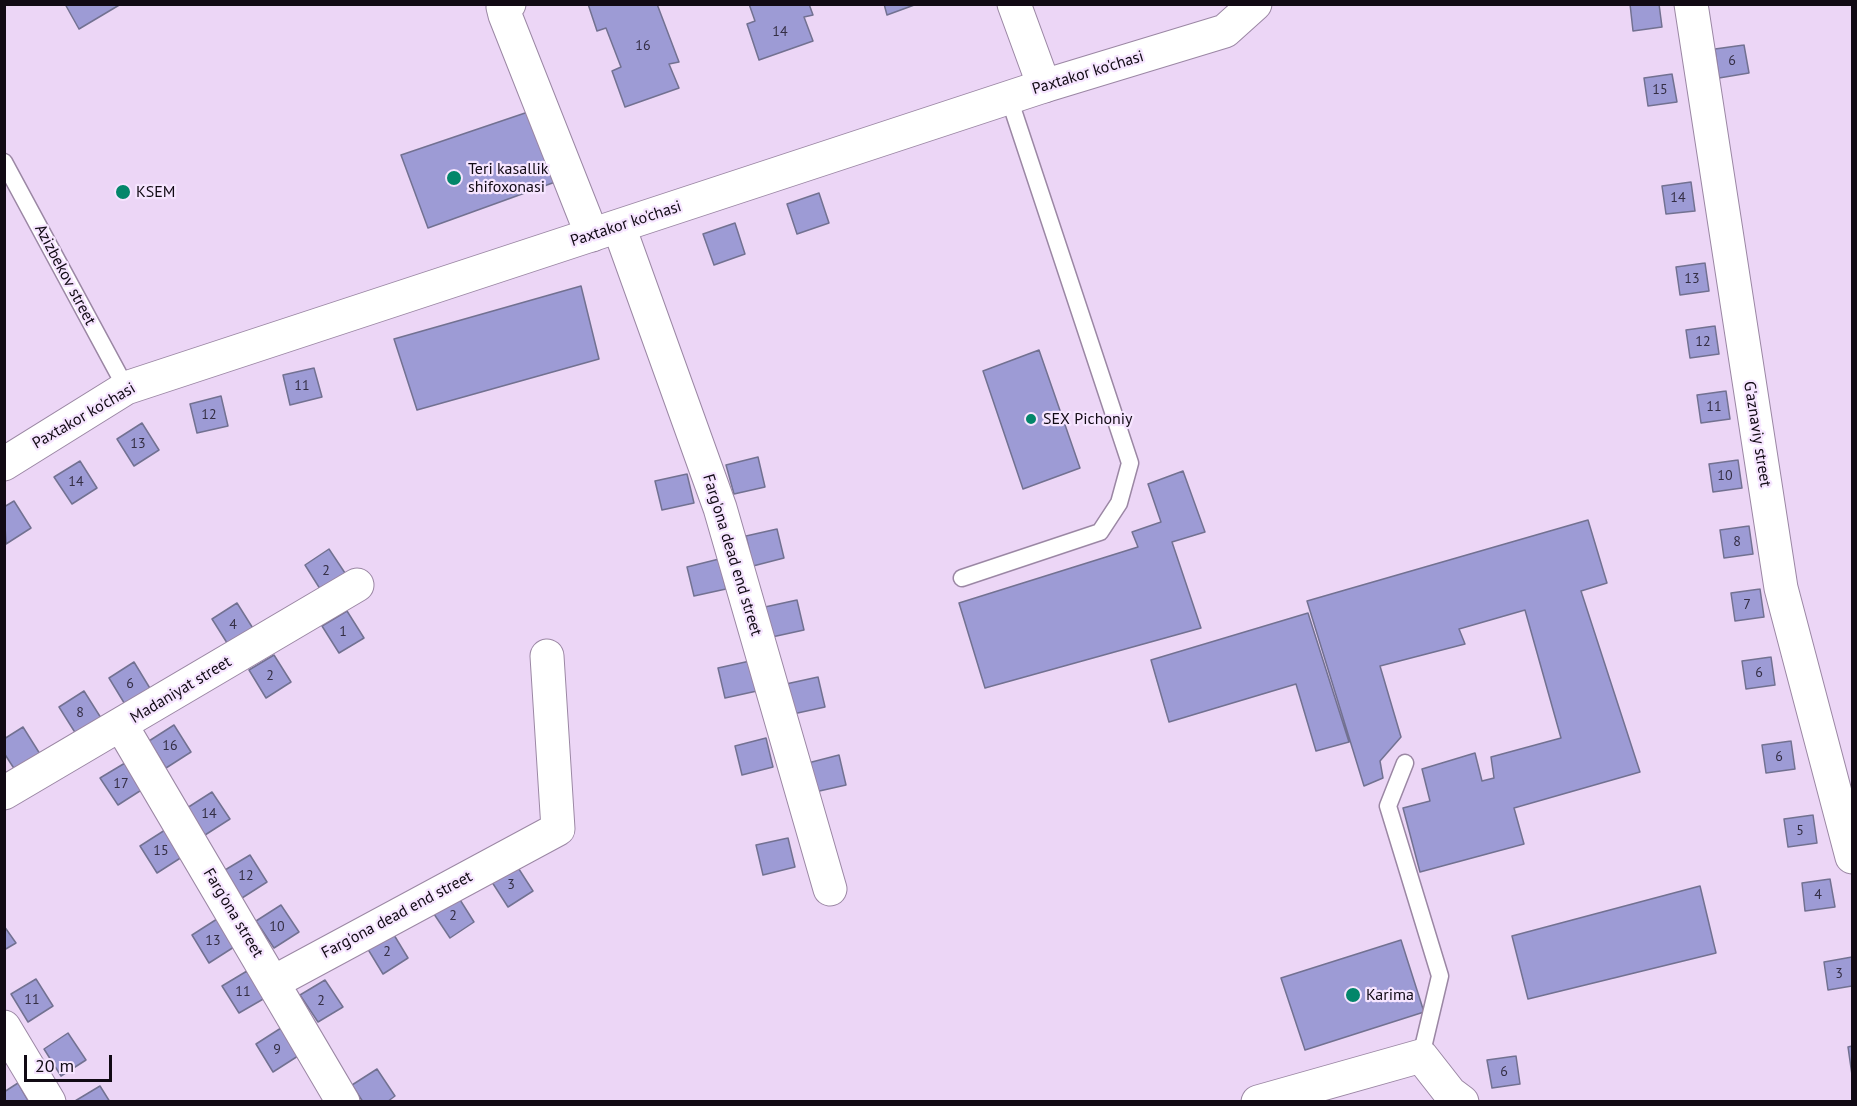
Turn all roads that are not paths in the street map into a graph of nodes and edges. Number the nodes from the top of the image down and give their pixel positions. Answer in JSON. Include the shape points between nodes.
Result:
{"nodes":[{"id":1,"x":1014,"y":4,"type":"edge"},
{"id":2,"x":1255,"y":4,"type":"edge"},
{"id":3,"x":1691,"y":4,"type":"edge"},
{"id":4,"x":505,"y":8,"type":"edge"},
{"id":5,"x":1044,"y":86,"type":"junction"},
{"id":6,"x":1009,"y":98,"type":"junction"},
{"id":7,"x":4,"y":162,"type":"edge"},
{"id":8,"x":606,"y":231,"type":"junction"},
{"id":9,"x":126,"y":388,"type":"junction"},
{"id":10,"x":4,"y":464,"type":"edge"},
{"id":11,"x":962,"y":578,"type":"dead end"},
{"id":12,"x":357,"y":585,"type":"dead end"},
{"id":13,"x":547,"y":656,"type":"dead end"},
{"id":14,"x":121,"y":725,"type":"junction"},
{"id":15,"x":1405,"y":763,"type":"dead end"},
{"id":16,"x":4,"y":793,"type":"edge"},
{"id":17,"x":1852,"y":857,"type":"edge"},
{"id":18,"x":830,"y":889,"type":"dead end"},
{"id":19,"x":274,"y":981,"type":"junction"},
{"id":20,"x":4,"y":1026,"type":"edge"},
{"id":21,"x":1421,"y":1056,"type":"junction"},
{"id":22,"x":49,"y":1101,"type":"edge"},
{"id":23,"x":344,"y":1101,"type":"edge"},
{"id":24,"x":1258,"y":1101,"type":"edge"},
{"id":25,"x":1462,"y":1101,"type":"edge"}],
"edges":[{"from":1,"to":5,"type":"street"},
{"from":2,"to":5,"type":"street","name":"Paxtakor ko'chasi","via":[[1225,31]]},
{"from":3,"to":17,"type":"street","name":"G'aznaviy street","via":[[1781,588]]},
{"from":4,"to":8,"type":"street","name":"Farg'ona dead end street"},
{"from":5,"to":6,"type":"street","name":"Paxtakor ko'chasi"},
{"from":6,"to":8,"type":"street","name":"Paxtakor ko'chasi"},
{"from":6,"to":11,"type":"lane","via":[[1130,463],[1119,503],[1100,532]]},
{"from":7,"to":9,"type":"lane","name":"Azizbekov street"},
{"from":8,"to":9,"type":"street","name":"Paxtakor ko'chasi"},
{"from":8,"to":18,"type":"street","name":"Farg'ona dead end street","via":[[720,508]]},
{"from":9,"to":10,"type":"street","name":"Paxtakor ko'chasi"},
{"from":12,"to":14,"type":"street","name":"Madaniyat street"},
{"from":13,"to":19,"type":"street","name":"Farg'ona dead end street","via":[[558,829]]},
{"from":14,"to":16,"type":"street","name":"Madaniyat street"},
{"from":14,"to":19,"type":"street","name":"Farg'ona street"},
{"from":15,"to":21,"type":"lane","via":[[1388,806],[1440,976]]},
{"from":19,"to":23,"type":"street","name":"Farg'ona street"},
{"from":20,"to":22,"type":"street"},
{"from":21,"to":24,"type":"street"},
{"from":21,"to":25,"type":"street","via":[[1450,1093]]}]}
